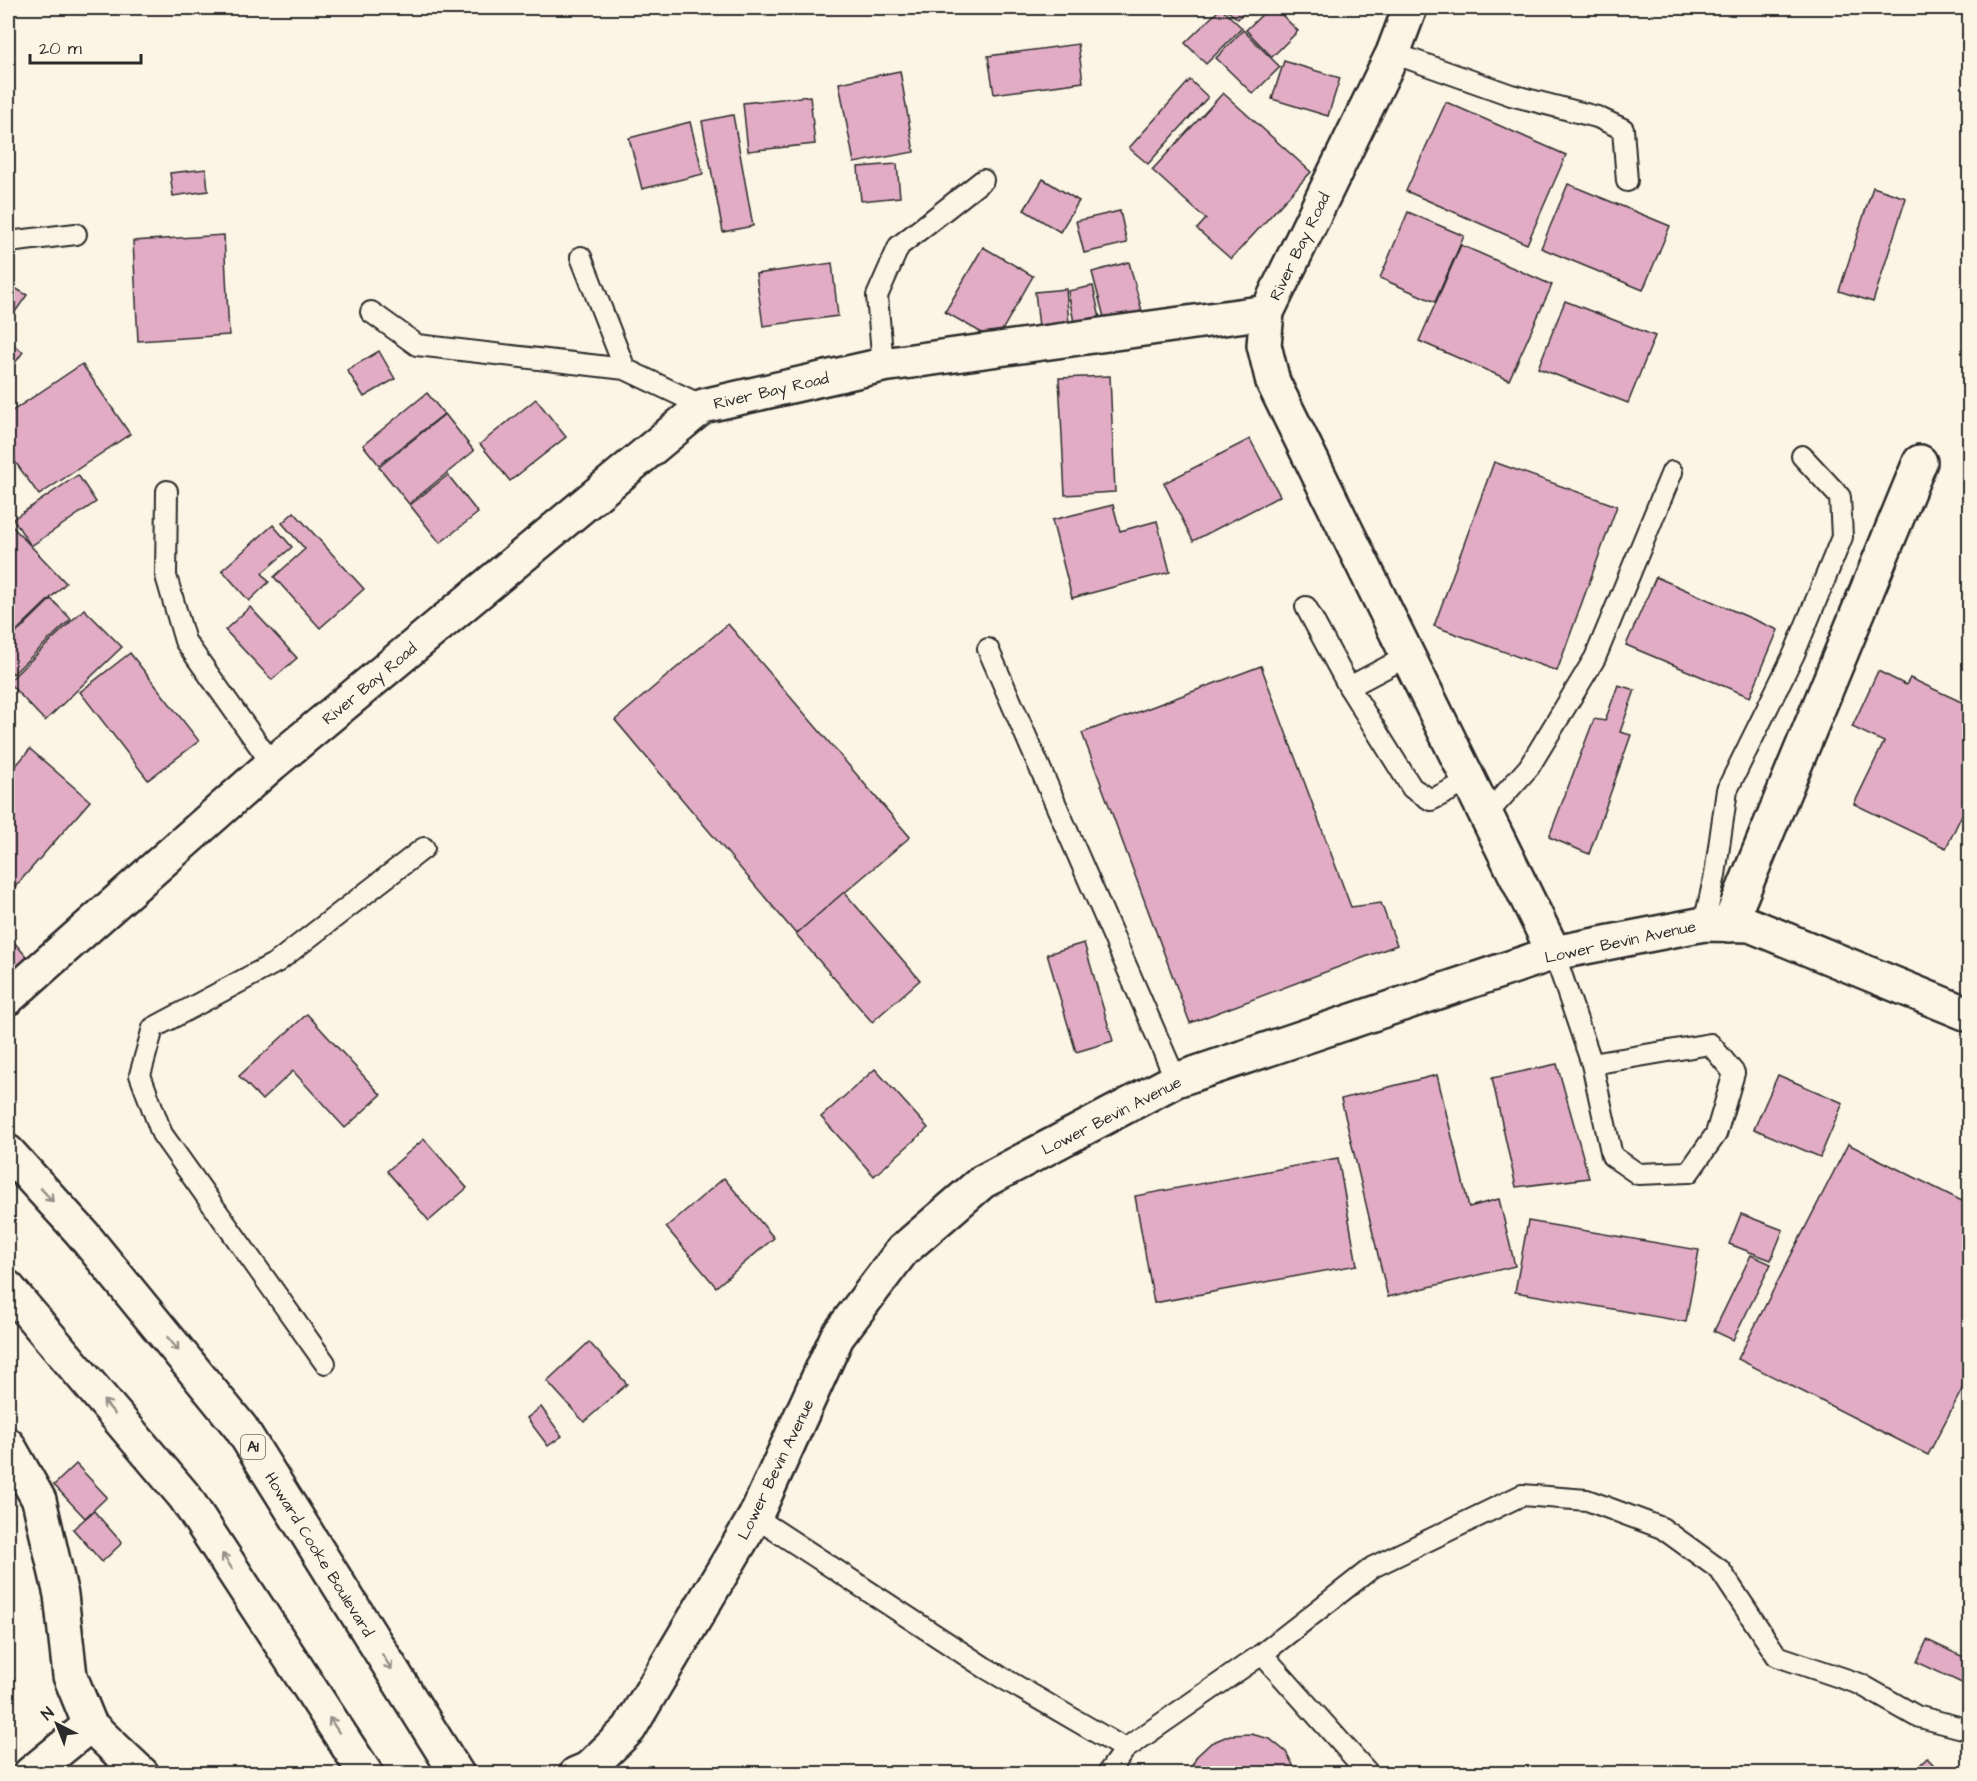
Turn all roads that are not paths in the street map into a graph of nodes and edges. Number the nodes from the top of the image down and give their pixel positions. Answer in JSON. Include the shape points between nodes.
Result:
{"nodes":[{"id":1,"x":1410,"y":8,"type":"edge"},
{"id":2,"x":1394,"y":53,"type":"junction"},
{"id":3,"x":983,"y":180,"type":"dead end"},
{"id":4,"x":1627,"y":181,"type":"dead end"},
{"id":5,"x":76,"y":234,"type":"dead end"},
{"id":6,"x":8,"y":242,"type":"edge"},
{"id":7,"x":581,"y":257,"type":"dead end"},
{"id":8,"x":371,"y":312,"type":"dead end"},
{"id":9,"x":1267,"y":312,"type":"junction"},
{"id":10,"x":884,"y":365,"type":"junction"},
{"id":11,"x":625,"y":369,"type":"junction"},
{"id":12,"x":703,"y":406,"type":"junction"},
{"id":13,"x":1802,"y":456,"type":"dead end"},
{"id":14,"x":1920,"y":462,"type":"dead end"},
{"id":15,"x":1672,"y":472,"type":"dead end"},
{"id":16,"x":167,"y":491,"type":"dead end"},
{"id":17,"x":1306,"y":607,"type":"dead end"},
{"id":18,"x":988,"y":650,"type":"dead end"},
{"id":19,"x":1408,"y":656,"type":"junction"},
{"id":20,"x":1349,"y":687,"type":"junction"},
{"id":21,"x":272,"y":764,"type":"junction"},
{"id":22,"x":1469,"y":781,"type":"junction"},
{"id":23,"x":1486,"y":815,"type":"junction"},
{"id":24,"x":424,"y":848,"type":"dead end"},
{"id":25,"x":1717,"y":924,"type":"junction"},
{"id":26,"x":1554,"y":952,"type":"junction"},
{"id":27,"x":8,"y":998,"type":"edge"},
{"id":28,"x":1970,"y":1015,"type":"edge"},
{"id":29,"x":1592,"y":1064,"type":"junction"},
{"id":30,"x":1176,"y":1080,"type":"junction"},
{"id":31,"x":8,"y":1152,"type":"edge"},
{"id":32,"x":8,"y":1288,"type":"edge"},
{"id":33,"x":326,"y":1363,"type":"dead end"},
{"id":34,"x":8,"y":1445,"type":"edge"},
{"id":35,"x":755,"y":1517,"type":"junction"},
{"id":36,"x":1262,"y":1654,"type":"junction"},
{"id":37,"x":90,"y":1725,"type":"junction"},
{"id":38,"x":1970,"y":1730,"type":"edge"},
{"id":39,"x":1125,"y":1749,"type":"junction"},
{"id":40,"x":30,"y":1773,"type":"edge"},
{"id":41,"x":142,"y":1773,"type":"edge"},
{"id":42,"x":366,"y":1773,"type":"edge"},
{"id":43,"x":457,"y":1773,"type":"edge"},
{"id":44,"x":576,"y":1773,"type":"edge"},
{"id":45,"x":1107,"y":1773,"type":"edge"},
{"id":46,"x":1369,"y":1773,"type":"edge"}],
"edges":[{"from":1,"to":2,"type":"street","name":"River Bay Road"},
{"from":2,"to":4,"type":"lane","via":[[1511,95],[1598,117],[1623,129]]},
{"from":2,"to":9,"type":"street","name":"River Bay Road"},
{"from":3,"to":10,"type":"lane","via":[[899,246],[877,296]]},
{"from":5,"to":6,"type":"lane"},
{"from":7,"to":11,"type":"lane"},
{"from":8,"to":11,"type":"lane","via":[[417,345]]},
{"from":9,"to":10,"type":"street","name":"River Bay Road"},
{"from":9,"to":19,"type":"street","via":[[1264,345],[1272,382]]},
{"from":10,"to":12,"type":"street","name":"River Bay Road"},
{"from":11,"to":12,"type":"lane"},
{"from":12,"to":21,"type":"street","name":"River Bay Road"},
{"from":13,"to":25,"type":"lane","via":[[1840,497],[1842,537],[1794,654],[1727,790],[1715,875]]},
{"from":14,"to":25,"type":"street"},
{"from":15,"to":23,"type":"lane","via":[[1595,658],[1529,767]]},
{"from":16,"to":21,"type":"lane","via":[[166,576],[185,641]]},
{"from":17,"to":20,"type":"lane"},
{"from":18,"to":30,"type":"lane"},
{"from":19,"to":20,"type":"lane"},
{"from":19,"to":22,"type":"street"},
{"from":20,"to":22,"type":"lane","via":[[1412,788],[1431,800]]},
{"from":21,"to":27,"type":"street","name":"River Bay Road"},
{"from":22,"to":23,"type":"street"},
{"from":23,"to":26,"type":"street"},
{"from":24,"to":33,"type":"lane","via":[[277,962],[153,1028],[140,1075],[162,1134]]},
{"from":25,"to":26,"type":"street","name":"Lower Bevin Avenue"},
{"from":25,"to":28,"type":"street","name":"Lower Bevin Avenue","via":[[1750,925]]},
{"from":26,"to":29,"type":"lane"},
{"from":26,"to":30,"type":"street","name":"Lower Bevin Avenue"},
{"from":29,"to":29,"type":"lane","via":[[1612,1156],[1638,1174],[1689,1172],[1716,1134],[1734,1073],[1710,1044]]},
{"from":30,"to":35,"type":"street","name":"Lower Bevin Avenue","via":[[982,1182],[902,1251],[837,1337]]},
{"from":31,"to":43,"type":"street","name":"Howard Cooke Boulevard","number":"A1","one_way":true,"via":[[81,1232],[241,1428]]},
{"from":42,"to":32,"type":"street","one_way":true,"via":[[185,1497]]},
{"from":34,"to":37,"type":"street","via":[[39,1500],[61,1595],[70,1676]]},
{"from":35,"to":39,"type":"lane","via":[[984,1667]]},
{"from":35,"to":44,"type":"street","name":"Lower Bevin Avenue","via":[[629,1729],[588,1769]]},
{"from":36,"to":38,"type":"lane","via":[[1373,1567],[1522,1495],[1587,1500],[1662,1528],[1720,1570],[1777,1656],[1860,1684],[1917,1716]]},
{"from":36,"to":39,"type":"lane"},
{"from":36,"to":46,"type":"lane"},
{"from":37,"to":40,"type":"street"},
{"from":37,"to":41,"type":"street"},
{"from":39,"to":45,"type":"lane"}]}
